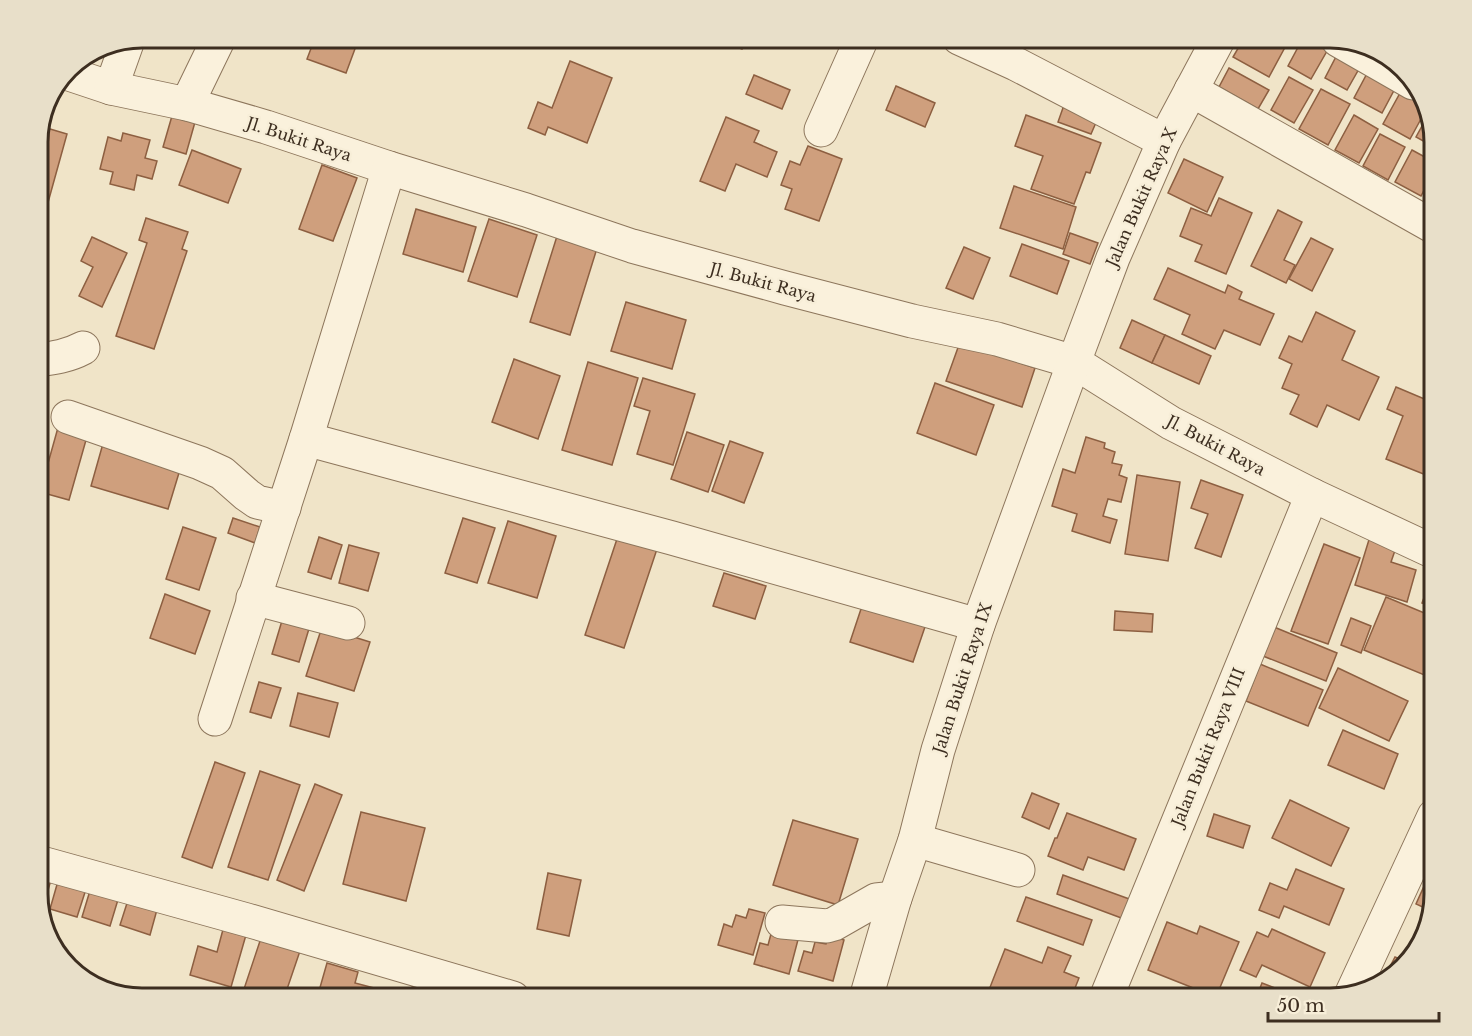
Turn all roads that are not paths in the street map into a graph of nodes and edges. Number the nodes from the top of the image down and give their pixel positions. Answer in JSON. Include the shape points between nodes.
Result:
{"nodes":[{"id":1,"x":214,"y":48,"type":"edge"},
{"id":2,"x":858,"y":48,"type":"edge"},
{"id":3,"x":981,"y":48,"type":"edge"},
{"id":4,"x":1214,"y":48,"type":"edge"},
{"id":5,"x":124,"y":50,"type":"edge"},
{"id":6,"x":1362,"y":54,"type":"edge"},
{"id":7,"x":1392,"y":71,"type":"edge"},
{"id":8,"x":75,"y":76,"type":"edge"},
{"id":9,"x":111,"y":87,"type":"junction"},
{"id":10,"x":1191,"y":90,"type":"junction"},
{"id":11,"x":187,"y":104,"type":"junction"},
{"id":12,"x":821,"y":130,"type":"dead end"},
{"id":13,"x":1164,"y":141,"type":"junction"},
{"id":14,"x":389,"y":168,"type":"junction"},
{"id":15,"x":1424,"y":221,"type":"edge"},
{"id":16,"x":83,"y":348,"type":"dead end"},
{"id":17,"x":48,"y":359,"type":"edge"},
{"id":18,"x":1074,"y":362,"type":"junction"},
{"id":19,"x":68,"y":417,"type":"dead end"},
{"id":20,"x":306,"y":439,"type":"junction"},
{"id":21,"x":1312,"y":495,"type":"junction"},
{"id":22,"x":284,"y":508,"type":"junction"},
{"id":23,"x":1424,"y":547,"type":"edge"},
{"id":24,"x":254,"y":598,"type":"junction"},
{"id":25,"x":348,"y":623,"type":"dead end"},
{"id":26,"x":978,"y":625,"type":"junction"},
{"id":27,"x":215,"y":719,"type":"dead end"},
{"id":28,"x":1424,"y":838,"type":"edge"},
{"id":29,"x":915,"y":840,"type":"junction"},
{"id":30,"x":48,"y":865,"type":"edge"},
{"id":31,"x":1018,"y":870,"type":"dead end"},
{"id":32,"x":896,"y":898,"type":"junction"},
{"id":33,"x":782,"y":922,"type":"dead end"},
{"id":34,"x":1356,"y":984,"type":"edge"},
{"id":35,"x":476,"y":988,"type":"edge"},
{"id":36,"x":869,"y":988,"type":"edge"},
{"id":37,"x":1110,"y":988,"type":"edge"}],
"edges":[{"from":1,"to":11,"type":"street"},
{"from":2,"to":12,"type":"street"},
{"from":3,"to":13,"type":"street"},
{"from":4,"to":10,"type":"street","name":"Jalan Bukit Raya X"},
{"from":5,"to":9,"type":"street"},
{"from":6,"to":7,"type":"street"},
{"from":8,"to":9,"type":"street","name":"Jl. Bukit Raya"},
{"from":9,"to":11,"type":"street","name":"Jl. Bukit Raya"},
{"from":10,"to":13,"type":"street","name":"Jalan Bukit Raya X"},
{"from":10,"to":15,"type":"street"},
{"from":11,"to":14,"type":"street","name":"Jl. Bukit Raya"},
{"from":13,"to":18,"type":"street","name":"Jalan Bukit Raya X","via":[[1113,258]]},
{"from":14,"to":18,"type":"street","name":"Jl. Bukit Raya","via":[[632,246]]},
{"from":14,"to":20,"type":"street"},
{"from":16,"to":17,"type":"street"},
{"from":18,"to":21,"type":"street","name":"Jl. Bukit Raya","via":[[1171,423]]},
{"from":18,"to":26,"type":"street","name":"Jalan Bukit Raya IX"},
{"from":19,"to":22,"type":"street","via":[[200,463],[222,473],[257,502]]},
{"from":20,"to":22,"type":"street"},
{"from":20,"to":26,"type":"street"},
{"from":21,"to":23,"type":"street","name":"Jl. Bukit Raya"},
{"from":21,"to":37,"type":"street","name":"Jalan Bukit Raya VIII"},
{"from":22,"to":24,"type":"street"},
{"from":24,"to":25,"type":"street"},
{"from":24,"to":27,"type":"street"},
{"from":26,"to":29,"type":"street","name":"Jalan Bukit Raya IX"},
{"from":28,"to":34,"type":"street"},
{"from":29,"to":31,"type":"street"},
{"from":29,"to":32,"type":"street","name":"Jalan Bukit Raya IX"},
{"from":30,"to":35,"type":"street"},
{"from":32,"to":33,"type":"street","via":[[876,900],[826,926]]},
{"from":32,"to":36,"type":"street","name":"Jalan Bukit Raya IX"}]}
